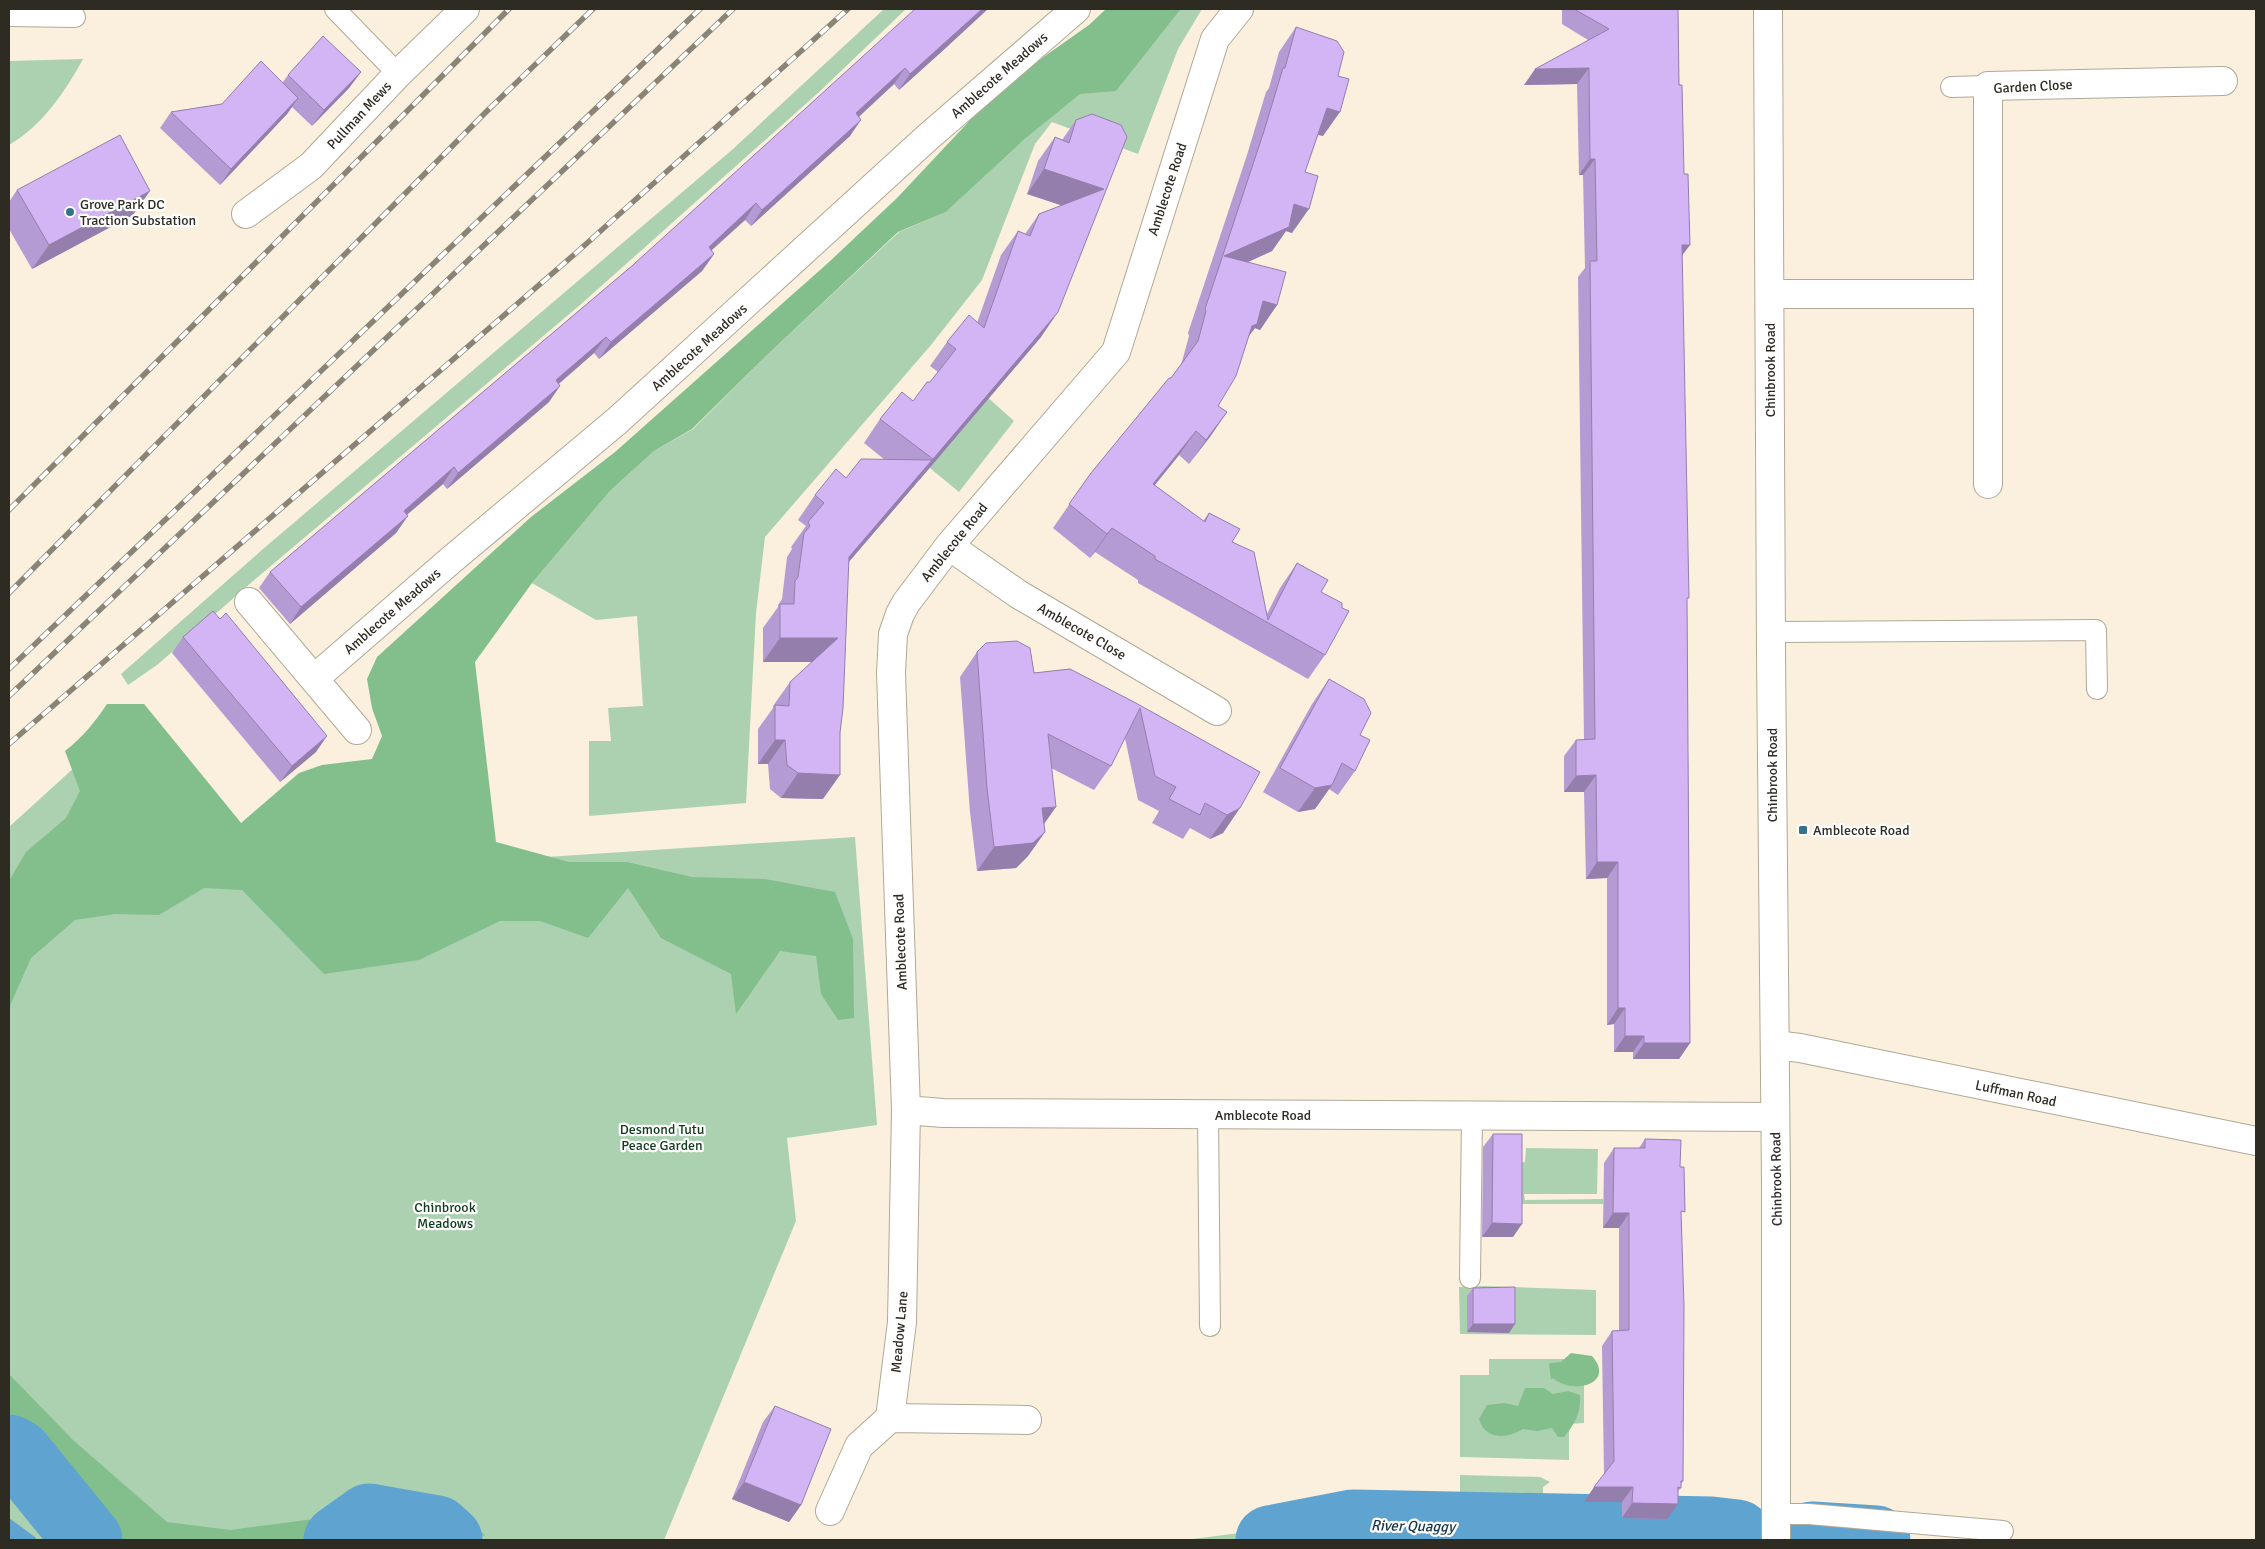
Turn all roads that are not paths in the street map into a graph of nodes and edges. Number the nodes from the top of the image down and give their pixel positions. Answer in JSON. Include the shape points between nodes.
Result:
{"nodes":[{"id":1,"x":335,"y":9,"type":"edge"},
{"id":2,"x":465,"y":9,"type":"edge"},
{"id":3,"x":1076,"y":9,"type":"edge"},
{"id":4,"x":1239,"y":9,"type":"edge"},
{"id":5,"x":1768,"y":9,"type":"edge"},
{"id":6,"x":9,"y":16,"type":"edge"},
{"id":7,"x":75,"y":17,"type":"dead end"},
{"id":8,"x":398,"y":74,"type":"junction"},
{"id":9,"x":2223,"y":81,"type":"dead end"},
{"id":10,"x":1988,"y":86,"type":"junction"},
{"id":11,"x":1951,"y":87,"type":"dead end"},
{"id":12,"x":246,"y":214,"type":"dead end"},
{"id":13,"x":1770,"y":294,"type":"junction"},
{"id":14,"x":1987,"y":294,"type":"junction"},
{"id":15,"x":1988,"y":484,"type":"dead end"},
{"id":16,"x":949,"y":546,"type":"junction"},
{"id":17,"x":249,"y":602,"type":"dead end"},
{"id":18,"x":1771,"y":632,"type":"junction"},
{"id":19,"x":315,"y":678,"type":"junction"},
{"id":20,"x":2097,"y":688,"type":"dead end"},
{"id":21,"x":1217,"y":711,"type":"dead end"},
{"id":22,"x":358,"y":730,"type":"dead end"},
{"id":23,"x":1775,"y":1045,"type":"junction"},
{"id":24,"x":906,"y":1110,"type":"junction"},
{"id":25,"x":1208,"y":1114,"type":"junction"},
{"id":26,"x":1472,"y":1116,"type":"junction"},
{"id":27,"x":1775,"y":1117,"type":"junction"},
{"id":28,"x":2256,"y":1141,"type":"edge"},
{"id":29,"x":1470,"y":1278,"type":"dead end"},
{"id":30,"x":1210,"y":1326,"type":"dead end"},
{"id":31,"x":890,"y":1418,"type":"junction"},
{"id":32,"x":1027,"y":1420,"type":"dead end"},
{"id":33,"x":830,"y":1511,"type":"dead end"},
{"id":34,"x":1776,"y":1527,"type":"edge"},
{"id":35,"x":2003,"y":1531,"type":"dead end"}],
"edges":[{"from":1,"to":8,"type":"lane"},
{"from":2,"to":8,"type":"street","name":"Pullman Mews"},
{"from":3,"to":19,"type":"street","name":"Amblecote Meadows","via":[[928,137],[617,421]]},
{"from":4,"to":16,"type":"street","name":"Amblecote Road","via":[[1215,39],[1116,352]]},
{"from":5,"to":13,"type":"street","name":"Chinbrook Road"},
{"from":6,"to":7,"type":"lane"},
{"from":8,"to":12,"type":"street","name":"Pullman Mews","via":[[311,166]]},
{"from":9,"to":10,"type":"street","name":"Garden Close"},
{"from":10,"to":11,"type":"lane"},
{"from":10,"to":14,"type":"street","name":"Garden Close"},
{"from":13,"to":14,"type":"street"},
{"from":13,"to":18,"type":"street","name":"Chinbrook Road"},
{"from":14,"to":15,"type":"street","name":"Garden Close"},
{"from":16,"to":21,"type":"street","name":"Amblecote Close","via":[[1018,594]]},
{"from":16,"to":24,"type":"street","name":"Amblecote Road","via":[[900,614],[891,650]]},
{"from":17,"to":19,"type":"street"},
{"from":18,"to":20,"type":"lane","via":[[2096,630]]},
{"from":18,"to":23,"type":"street","name":"Chinbrook Road"},
{"from":19,"to":22,"type":"street"},
{"from":23,"to":27,"type":"street","name":"Chinbrook Road"},
{"from":23,"to":28,"type":"street","name":"Luffman Road"},
{"from":24,"to":25,"type":"street","name":"Amblecote Road","via":[[943,1114]]},
{"from":24,"to":31,"type":"street","name":"Meadow Lane","via":[[902,1322]]},
{"from":25,"to":26,"type":"street","name":"Amblecote Road"},
{"from":25,"to":30,"type":"lane"},
{"from":26,"to":27,"type":"street","name":"Amblecote Road"},
{"from":26,"to":29,"type":"lane"},
{"from":27,"to":34,"type":"street","name":"Chinbrook Road"},
{"from":31,"to":32,"type":"street"},
{"from":31,"to":33,"type":"street","via":[[860,1446]]},
{"from":34,"to":35,"type":"lane","via":[[1809,1514]]}]}
